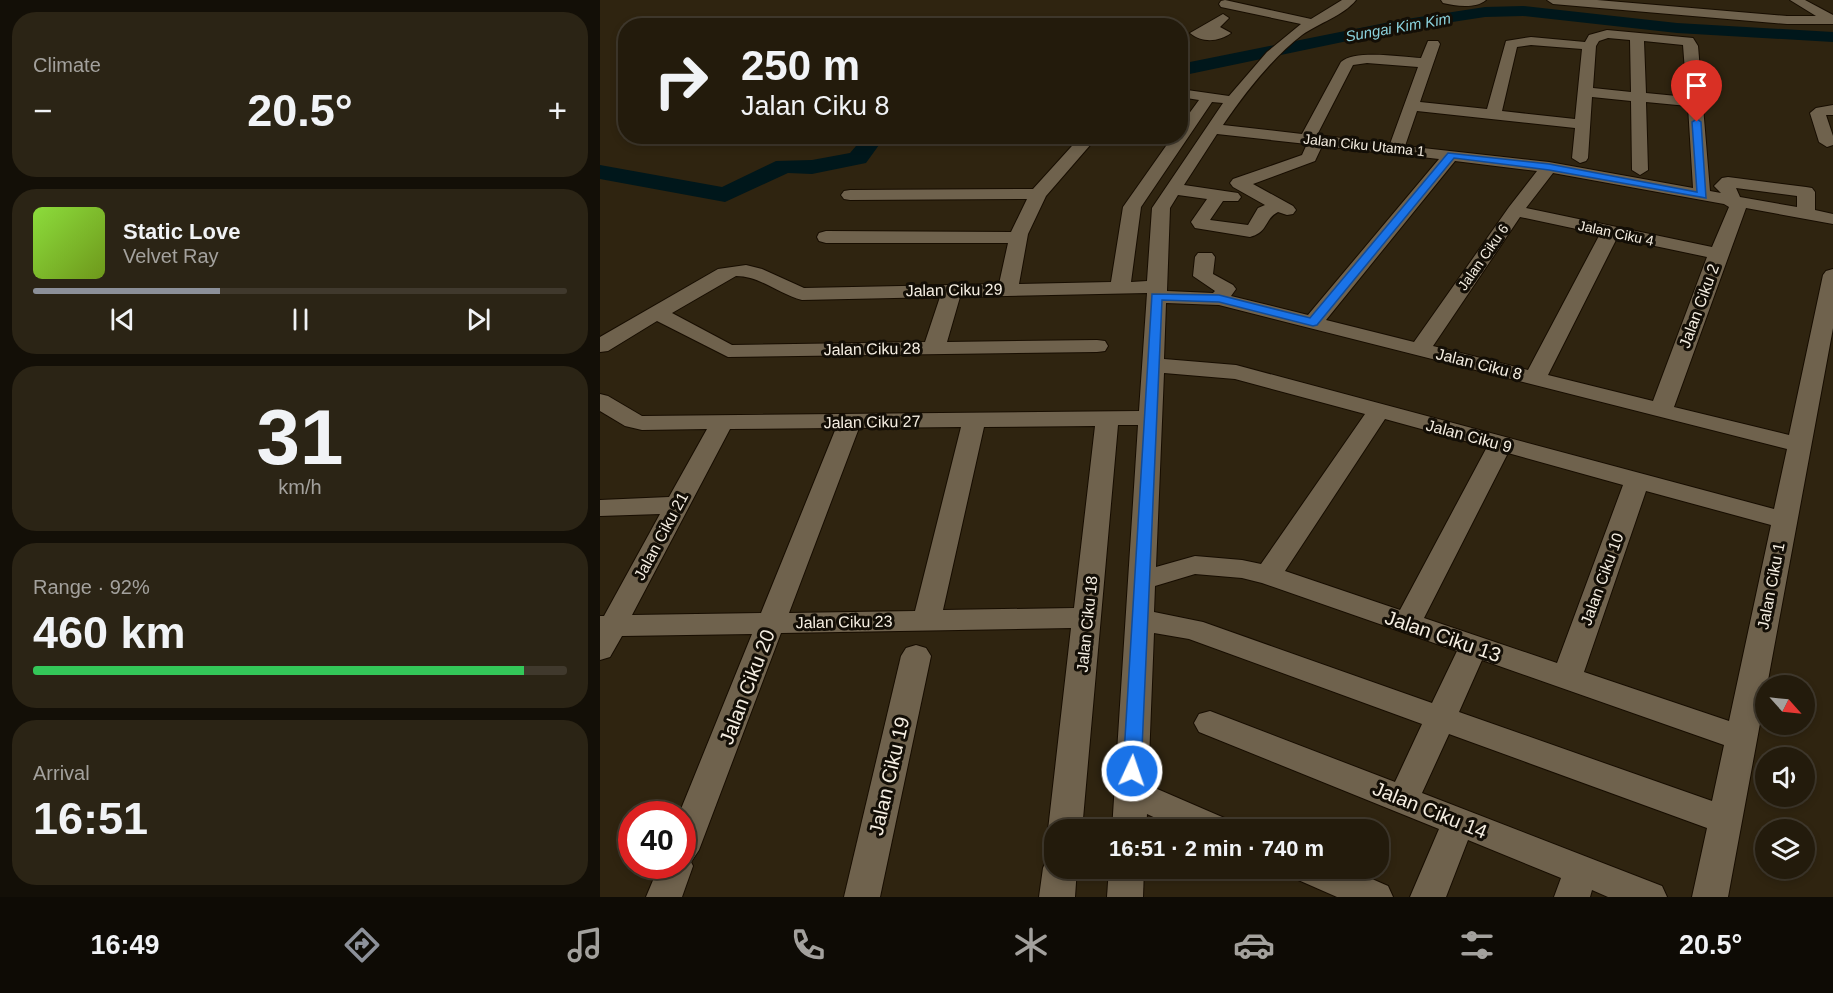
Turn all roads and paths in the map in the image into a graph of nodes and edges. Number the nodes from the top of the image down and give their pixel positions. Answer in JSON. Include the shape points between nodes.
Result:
{"nodes":[{"id":1,"x":1350,"y":0,"type":"edge"},
{"id":2,"x":1447,"y":0,"type":"edge"},
{"id":3,"x":1480,"y":0,"type":"edge"},
{"id":4,"x":1553,"y":0,"type":"edge"},
{"id":5,"x":1666,"y":0,"type":"edge"},
{"id":6,"x":1708,"y":0,"type":"edge"},
{"id":7,"x":1796,"y":0,"type":"edge"},
{"id":8,"x":1818,"y":0,"type":"edge"},
{"id":9,"x":1579,"y":1,"type":"edge"},
{"id":10,"x":1628,"y":3,"type":"edge"},
{"id":11,"x":1761,"y":5,"type":"dead end"},
{"id":12,"x":1833,"y":8,"type":"edge"},
{"id":13,"x":1681,"y":10,"type":"junction"},
{"id":14,"x":1224,"y":11,"type":"junction"},
{"id":15,"x":1208,"y":12,"type":"dead end"},
{"id":16,"x":1730,"y":15,"type":"junction"},
{"id":17,"x":1787,"y":20,"type":"junction"},
{"id":18,"x":1833,"y":20,"type":"edge"},
{"id":19,"x":1312,"y":23,"type":"junction"},
{"id":20,"x":1188,"y":36,"type":"edge"},
{"id":21,"x":1637,"y":36,"type":"junction"},
{"id":22,"x":1593,"y":41,"type":"junction"},
{"id":23,"x":1433,"y":44,"type":"dead end"},
{"id":24,"x":1426,"y":63,"type":"junction"},
{"id":25,"x":1585,"y":92,"type":"junction"},
{"id":26,"x":1188,"y":94,"type":"edge"},
{"id":27,"x":1209,"y":96,"type":"junction"},
{"id":28,"x":1639,"y":97,"type":"junction"},
{"id":29,"x":1234,"y":100,"type":"junction"},
{"id":30,"x":1695,"y":102,"type":"junction"},
{"id":31,"x":1411,"y":106,"type":"junction"},
{"id":32,"x":1493,"y":114,"type":"junction"},
{"id":33,"x":1828,"y":114,"type":"edge"},
{"id":34,"x":1583,"y":124,"type":"junction"},
{"id":35,"x":1188,"y":126,"type":"edge"},
{"id":36,"x":1213,"y":129,"type":"junction"},
{"id":37,"x":1312,"y":140,"type":"junction"},
{"id":38,"x":1827,"y":142,"type":"dead end"},
{"id":39,"x":1397,"y":143,"type":"junction"},
{"id":40,"x":1083,"y":144,"type":"edge"},
{"id":41,"x":1176,"y":144,"type":"edge"},
{"id":42,"x":1451,"y":155,"type":"junction"},
{"id":43,"x":1580,"y":158,"type":"junction"},
{"id":44,"x":1640,"y":170,"type":"junction"},
{"id":45,"x":1546,"y":171,"type":"junction"},
{"id":46,"x":1174,"y":189,"type":"junction"},
{"id":47,"x":1702,"y":189,"type":"junction"},
{"id":48,"x":1038,"y":194,"type":"junction"},
{"id":49,"x":850,"y":195,"type":"dead end"},
{"id":50,"x":1218,"y":195,"type":"junction"},
{"id":51,"x":1261,"y":197,"type":"junction"},
{"id":52,"x":1735,"y":206,"type":"junction"},
{"id":53,"x":1515,"y":211,"type":"junction"},
{"id":54,"x":1806,"y":213,"type":"junction"},
{"id":55,"x":1833,"y":219,"type":"edge"},
{"id":56,"x":1611,"y":231,"type":"junction"},
{"id":57,"x":826,"y":237,"type":"dead end"},
{"id":58,"x":1019,"y":238,"type":"junction"},
{"id":59,"x":1718,"y":254,"type":"junction"},
{"id":60,"x":1205,"y":257,"type":"dead end"},
{"id":61,"x":1833,"y":275,"type":"edge"},
{"id":62,"x":1120,"y":287,"type":"junction"},
{"id":63,"x":1008,"y":289,"type":"junction"},
{"id":64,"x":952,"y":290,"type":"junction"},
{"id":65,"x":1156,"y":292,"type":"junction"},
{"id":66,"x":1219,"y":299,"type":"junction"},
{"id":67,"x":657,"y":313,"type":"junction"},
{"id":68,"x":1313,"y":322,"type":"junction"},
{"id":69,"x":600,"y":346,"type":"edge"},
{"id":70,"x":1097,"y":346,"type":"dead end"},
{"id":71,"x":934,"y":348,"type":"junction"},
{"id":72,"x":1420,"y":349,"type":"junction"},
{"id":73,"x":1152,"y":365,"type":"junction"},
{"id":74,"x":1535,"y":378,"type":"junction"},
{"id":75,"x":600,"y":400,"type":"edge"},
{"id":76,"x":1661,"y":410,"type":"junction"},
{"id":77,"x":1379,"y":411,"type":"junction"},
{"id":78,"x":1107,"y":418,"type":"junction"},
{"id":79,"x":1150,"y":418,"type":"junction"},
{"id":80,"x":974,"y":420,"type":"junction"},
{"id":81,"x":850,"y":422,"type":"junction"},
{"id":82,"x":722,"y":423,"type":"junction"},
{"id":83,"x":1501,"y":444,"type":"junction"},
{"id":84,"x":1800,"y":445,"type":"junction"},
{"id":85,"x":1637,"y":481,"type":"junction"},
{"id":86,"x":678,"y":505,"type":"junction"},
{"id":87,"x":600,"y":508,"type":"edge"},
{"id":88,"x":1784,"y":520,"type":"junction"},
{"id":89,"x":1268,"y":575,"type":"junction"},
{"id":90,"x":1142,"y":580,"type":"junction"},
{"id":91,"x":1088,"y":618,"type":"junction"},
{"id":92,"x":927,"y":620,"type":"junction"},
{"id":93,"x":1140,"y":620,"type":"junction"},
{"id":94,"x":772,"y":623,"type":"junction"},
{"id":95,"x":1407,"y":623,"type":"junction"},
{"id":96,"x":604,"y":633,"type":"edge"},
{"id":97,"x":1474,"y":646,"type":"junction"},
{"id":98,"x":916,"y":656,"type":"dead end"},
{"id":99,"x":1567,"y":678,"type":"junction"},
{"id":100,"x":1441,"y":718,"type":"junction"},
{"id":101,"x":1210,"y":723,"type":"dead end"},
{"id":102,"x":1741,"y":738,"type":"junction"},
{"id":103,"x":1131,"y":792,"type":"junction"},
{"id":104,"x":1403,"y":800,"type":"junction"},
{"id":105,"x":696,"y":815,"type":"edge"},
{"id":106,"x":1066,"y":819,"type":"edge"},
{"id":107,"x":1130,"y":819,"type":"edge"},
{"id":108,"x":1193,"y":819,"type":"edge"},
{"id":109,"x":1725,"y":820,"type":"junction"},
{"id":110,"x":1459,"y":822,"type":"junction"},
{"id":111,"x":671,"y":879,"type":"edge"},
{"id":112,"x":1059,"y":879,"type":"edge"},
{"id":113,"x":1126,"y":879,"type":"edge"},
{"id":114,"x":1333,"y":879,"type":"edge"},
{"id":115,"x":1577,"y":884,"type":"edge"},
{"id":116,"x":664,"y":897,"type":"edge"},
{"id":117,"x":862,"y":897,"type":"edge"},
{"id":118,"x":1057,"y":897,"type":"edge"},
{"id":119,"x":1125,"y":897,"type":"edge"},
{"id":120,"x":1375,"y":897,"type":"edge"},
{"id":121,"x":1428,"y":897,"type":"edge"},
{"id":122,"x":1649,"y":897,"type":"edge"},
{"id":123,"x":1710,"y":897,"type":"edge"}],
"edges":[{"from":1,"to":19,"type":"street"},
{"from":2,"to":3,"type":"street"},
{"from":4,"to":9,"type":"street"},
{"from":5,"to":13,"type":"street"},
{"from":6,"to":16,"type":"street"},
{"from":7,"to":18,"type":"street"},
{"from":8,"to":12,"type":"street"},
{"from":9,"to":10,"type":"street"},
{"from":10,"to":13,"type":"street"},
{"from":11,"to":17,"type":"street"},
{"from":13,"to":16,"type":"street"},
{"from":14,"to":15,"type":"street"},
{"from":14,"to":19,"type":"street","via":[[1250,10]]},
{"from":14,"to":20,"type":"street","via":[[1205,32]]},
{"from":16,"to":17,"type":"street"},
{"from":17,"to":18,"type":"street"},
{"from":19,"to":29,"type":"street","via":[[1291,38]]},
{"from":21,"to":22,"type":"street"},
{"from":21,"to":28,"type":"street"},
{"from":21,"to":30,"type":"street","via":[[1690,43]]},
{"from":22,"to":25,"type":"street"},
{"from":22,"to":32,"type":"street","via":[[1511,44]]},
{"from":23,"to":24,"type":"street"},
{"from":24,"to":31,"type":"street"},
{"from":24,"to":37,"type":"street","via":[[1367,59],[1348,62]]},
{"from":25,"to":28,"type":"street"},
{"from":25,"to":34,"type":"street"},
{"from":26,"to":27,"type":"street"},
{"from":27,"to":29,"type":"street"},
{"from":27,"to":35,"type":"street"},
{"from":28,"to":30,"type":"street"},
{"from":28,"to":44,"type":"street"},
{"from":29,"to":36,"type":"street"},
{"from":30,"to":47,"type":"street"},
{"from":31,"to":32,"type":"street"},
{"from":31,"to":39,"type":"street"},
{"from":32,"to":34,"type":"street"},
{"from":33,"to":38,"type":"street"},
{"from":34,"to":43,"type":"street"},
{"from":36,"to":37,"type":"street","name":"Jalan Ciku Utama 1"},
{"from":36,"to":46,"type":"street"},
{"from":37,"to":39,"type":"street","name":"Jalan Ciku Utama 1"},
{"from":37,"to":51,"type":"street","via":[[1309,158],[1239,183]]},
{"from":39,"to":42,"type":"street","name":"Jalan Ciku Utama 1"},
{"from":39,"to":43,"type":"street"},
{"from":40,"to":48,"type":"street"},
{"from":41,"to":62,"type":"street","via":[[1132,207]]},
{"from":42,"to":45,"type":"street","name":"Jalan Ciku Utama 1"},
{"from":42,"to":68,"type":"street"},
{"from":43,"to":44,"type":"street"},
{"from":44,"to":47,"type":"street"},
{"from":45,"to":47,"type":"street","name":"Jalan Ciku Utama 1"},
{"from":45,"to":52,"type":"street"},
{"from":45,"to":53,"type":"street","name":"Jalan Ciku 6"},
{"from":46,"to":50,"type":"street"},
{"from":46,"to":65,"type":"street","via":[[1161,208]]},
{"from":47,"to":52,"type":"street","name":"Jalan Ciku Utama 1"},
{"from":48,"to":49,"type":"street"},
{"from":48,"to":58,"type":"street"},
{"from":50,"to":51,"type":"street"},
{"from":50,"to":51,"type":"street","via":[[1201,224],[1250,231],[1264,212],[1283,208]]},
{"from":52,"to":54,"type":"street","name":"Jalan Ciku Utama 1"},
{"from":52,"to":54,"type":"street","name":"Jalan Ciku 2","via":[[1725,183],[1806,189]]},
{"from":52,"to":59,"type":"street","name":"Jalan Ciku 2"},
{"from":53,"to":56,"type":"street","name":"Jalan Ciku 4"},
{"from":53,"to":72,"type":"street","name":"Jalan Ciku 6"},
{"from":54,"to":55,"type":"street","name":"Jalan Ciku Utama 1"},
{"from":56,"to":59,"type":"street","name":"Jalan Ciku 4"},
{"from":56,"to":74,"type":"street"},
{"from":57,"to":58,"type":"street"},
{"from":58,"to":63,"type":"street"},
{"from":59,"to":76,"type":"street","name":"Jalan Ciku 2"},
{"from":60,"to":66,"type":"street","via":[[1203,276],[1226,289]]},
{"from":61,"to":84,"type":"street","name":"Jalan Ciku 1"},
{"from":62,"to":63,"type":"street","name":"Jalan Ciku 29"},
{"from":62,"to":65,"type":"street","name":"Jalan Ciku 29"},
{"from":63,"to":64,"type":"street","name":"Jalan Ciku 29"},
{"from":64,"to":67,"type":"street","name":"Jalan Ciku 29","via":[[802,294],[744,269],[731,271]]},
{"from":64,"to":71,"type":"street"},
{"from":65,"to":66,"type":"street","name":"Jalan Ciku 8"},
{"from":65,"to":73,"type":"street"},
{"from":66,"to":68,"type":"street","name":"Jalan Ciku 8"},
{"from":67,"to":69,"type":"street"},
{"from":67,"to":71,"type":"street","name":"Jalan Ciku 28","via":[[728,351]]},
{"from":68,"to":72,"type":"street","name":"Jalan Ciku 8"},
{"from":70,"to":71,"type":"street","name":"Jalan Ciku 28"},
{"from":72,"to":74,"type":"street","name":"Jalan Ciku 8"},
{"from":73,"to":77,"type":"street","name":"Jalan Ciku 9","via":[[1233,371]]},
{"from":73,"to":79,"type":"street"},
{"from":74,"to":76,"type":"street","name":"Jalan Ciku 8"},
{"from":75,"to":82,"type":"street","name":"Jalan Ciku 27","via":[[635,422]]},
{"from":76,"to":84,"type":"street","name":"Jalan Ciku 8"},
{"from":77,"to":83,"type":"street","name":"Jalan Ciku 9"},
{"from":77,"to":89,"type":"street"},
{"from":78,"to":79,"type":"street","name":"Jalan Ciku 27"},
{"from":78,"to":80,"type":"street","name":"Jalan Ciku 27"},
{"from":78,"to":91,"type":"street","name":"Jalan Ciku 18"},
{"from":79,"to":90,"type":"street"},
{"from":80,"to":81,"type":"street","name":"Jalan Ciku 27"},
{"from":80,"to":92,"type":"street"},
{"from":81,"to":82,"type":"street","name":"Jalan Ciku 27"},
{"from":81,"to":94,"type":"street","name":"Jalan Ciku 20"},
{"from":82,"to":86,"type":"street","name":"Jalan Ciku 21"},
{"from":83,"to":85,"type":"street","name":"Jalan Ciku 9"},
{"from":83,"to":95,"type":"street"},
{"from":84,"to":88,"type":"street","name":"Jalan Ciku 1"},
{"from":85,"to":88,"type":"street","name":"Jalan Ciku 9"},
{"from":85,"to":99,"type":"street","name":"Jalan Ciku 10"},
{"from":86,"to":87,"type":"street"},
{"from":86,"to":96,"type":"street","name":"Jalan Ciku 21"},
{"from":88,"to":102,"type":"street","name":"Jalan Ciku 1"},
{"from":89,"to":90,"type":"street","name":"Jalan Ciku 13","via":[[1195,565]]},
{"from":89,"to":95,"type":"street","name":"Jalan Ciku 13"},
{"from":90,"to":93,"type":"street"},
{"from":91,"to":92,"type":"street","name":"Jalan Ciku 23"},
{"from":91,"to":106,"type":"street","name":"Jalan Ciku 18"},
{"from":92,"to":94,"type":"street","name":"Jalan Ciku 23"},
{"from":93,"to":100,"type":"street","via":[[1193,629]]},
{"from":93,"to":103,"type":"street"},
{"from":94,"to":96,"type":"street","name":"Jalan Ciku 23"},
{"from":94,"to":105,"type":"street","name":"Jalan Ciku 20"},
{"from":95,"to":97,"type":"street","name":"Jalan Ciku 13"},
{"from":97,"to":99,"type":"street","name":"Jalan Ciku 13"},
{"from":97,"to":100,"type":"street"},
{"from":98,"to":117,"type":"street","name":"Jalan Ciku 19"},
{"from":99,"to":102,"type":"street","name":"Jalan Ciku 13"},
{"from":100,"to":104,"type":"street"},
{"from":100,"to":109,"type":"street"},
{"from":101,"to":104,"type":"street","name":"Jalan Ciku 14"},
{"from":102,"to":109,"type":"street","name":"Jalan Ciku 1"},
{"from":103,"to":107,"type":"street"},
{"from":103,"to":108,"type":"street"},
{"from":104,"to":110,"type":"street","name":"Jalan Ciku 14"},
{"from":109,"to":123,"type":"street","name":"Jalan Ciku 1"},
{"from":110,"to":115,"type":"street","name":"Jalan Ciku 14"},
{"from":110,"to":121,"type":"street"},
{"from":111,"to":116,"type":"street"},
{"from":112,"to":118,"type":"street"},
{"from":113,"to":119,"type":"street"},
{"from":114,"to":120,"type":"street"},
{"from":115,"to":122,"type":"street","name":"Jalan Ciku 14"}]}
